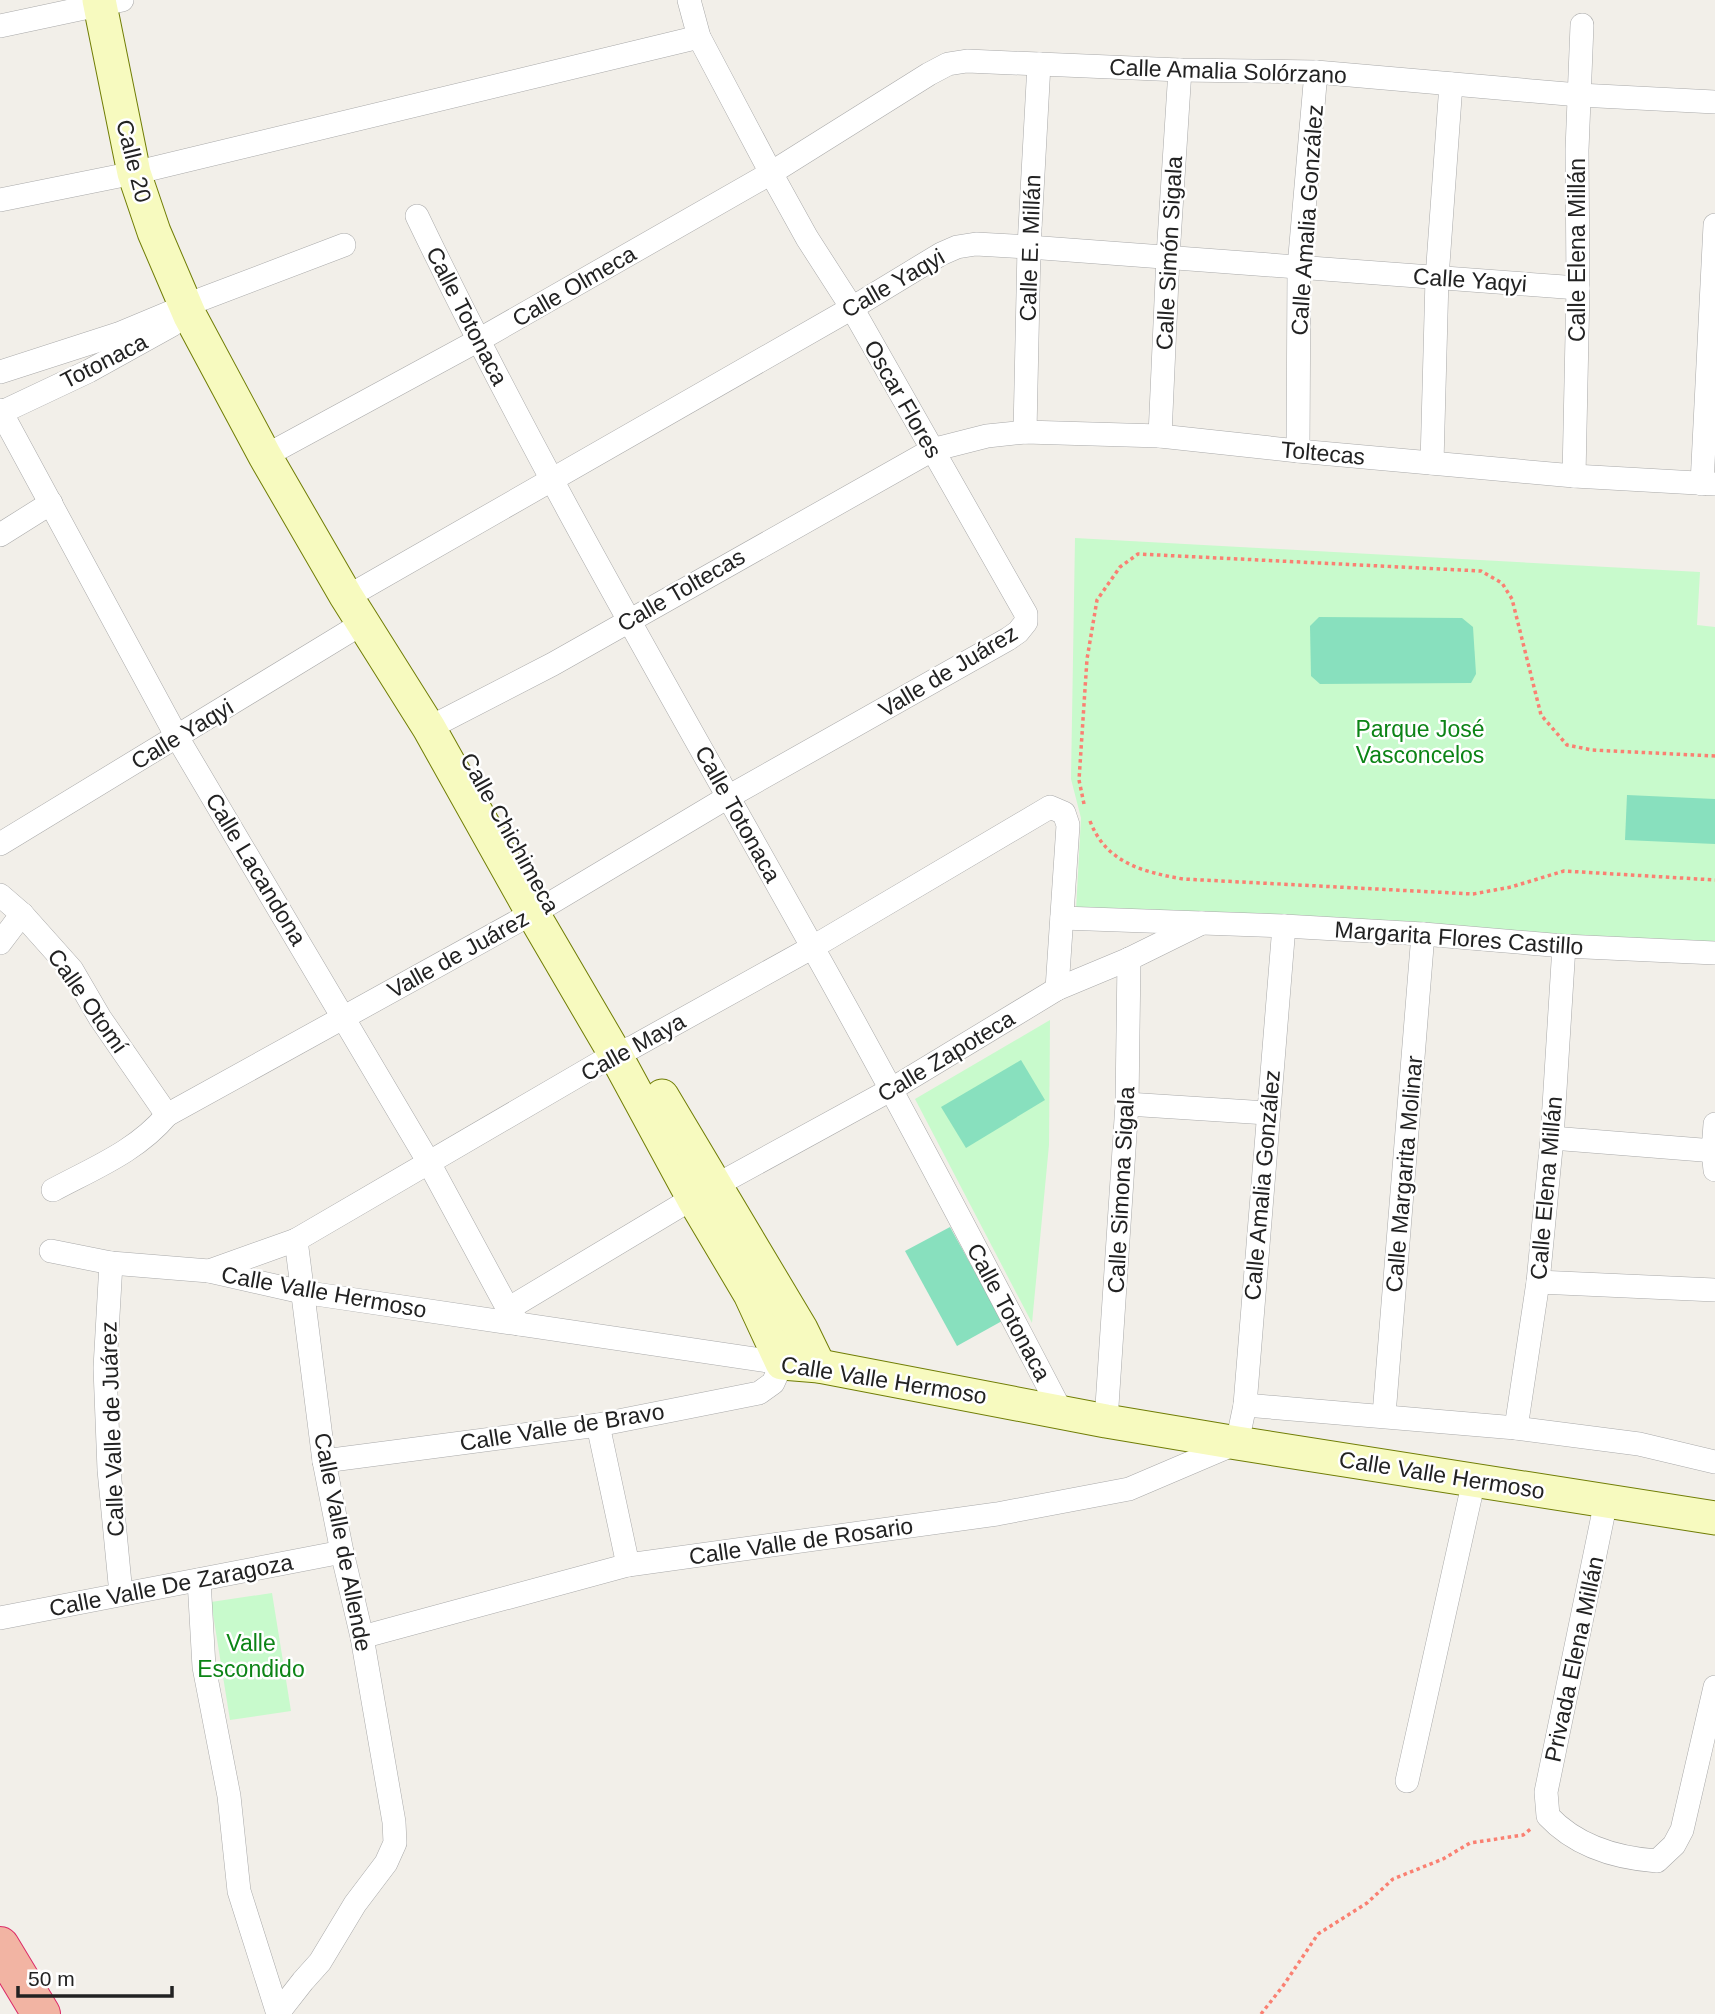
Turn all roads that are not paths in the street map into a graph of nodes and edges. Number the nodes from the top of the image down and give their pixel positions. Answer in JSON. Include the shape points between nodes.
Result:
{"nodes":[{"id":1,"x":689,"y":0,"type":"edge"},
{"id":2,"x":112,"y":1,"type":"edge"},
{"id":3,"x":1582,"y":25,"type":"dead end"},
{"id":4,"x":0,"y":26,"type":"edge"},
{"id":5,"x":699,"y":37,"type":"junction"},
{"id":6,"x":1039,"y":64,"type":"junction"},
{"id":7,"x":1180,"y":70,"type":"junction"},
{"id":8,"x":1316,"y":72,"type":"junction"},
{"id":9,"x":1451,"y":84,"type":"junction"},
{"id":10,"x":1578,"y":95,"type":"junction"},
{"id":11,"x":1715,"y":102,"type":"edge"},
{"id":12,"x":144,"y":170,"type":"junction"},
{"id":13,"x":771,"y":173,"type":"junction"},
{"id":14,"x":0,"y":200,"type":"edge"},
{"id":15,"x":417,"y":216,"type":"dead end"},
{"id":16,"x":1715,"y":225,"type":"edge"},
{"id":17,"x":344,"y":246,"type":"dead end"},
{"id":18,"x":1029,"y":247,"type":"junction"},
{"id":19,"x":1168,"y":256,"type":"junction"},
{"id":20,"x":1299,"y":267,"type":"junction"},
{"id":21,"x":1437,"y":278,"type":"junction"},
{"id":22,"x":1578,"y":288,"type":"junction"},
{"id":23,"x":196,"y":307,"type":"junction"},
{"id":24,"x":852,"y":308,"type":"junction"},
{"id":25,"x":477,"y":341,"type":"junction"},
{"id":26,"x":0,"y":372,"type":"edge"},
{"id":27,"x":0,"y":412,"type":"edge"},
{"id":28,"x":1025,"y":432,"type":"junction"},
{"id":29,"x":1160,"y":436,"type":"junction"},
{"id":30,"x":932,"y":450,"type":"junction"},
{"id":31,"x":273,"y":452,"type":"junction"},
{"id":32,"x":1298,"y":452,"type":"junction"},
{"id":33,"x":1432,"y":463,"type":"junction"},
{"id":34,"x":1574,"y":476,"type":"junction"},
{"id":35,"x":553,"y":478,"type":"junction"},
{"id":36,"x":1709,"y":484,"type":"edge"},
{"id":37,"x":51,"y":503,"type":"junction"},
{"id":38,"x":0,"y":535,"type":"edge"},
{"id":39,"x":361,"y":589,"type":"junction"},
{"id":40,"x":1026,"y":614,"type":"joint"},
{"id":41,"x":628,"y":620,"type":"junction"},
{"id":42,"x":363,"y":623,"type":"junction"},
{"id":43,"x":439,"y":724,"type":"junction"},
{"id":44,"x":177,"y":737,"type":"junction"},
{"id":45,"x":728,"y":797,"type":"junction"},
{"id":46,"x":0,"y":844,"type":"edge"},
{"id":47,"x":0,"y":895,"type":"edge"},
{"id":48,"x":540,"y":908,"type":"junction"},
{"id":49,"x":22,"y":914,"type":"junction"},
{"id":50,"x":1062,"y":918,"type":"junction"},
{"id":51,"x":1202,"y":923,"type":"junction"},
{"id":52,"x":1284,"y":926,"type":"junction"},
{"id":53,"x":1423,"y":933,"type":"junction"},
{"id":54,"x":0,"y":943,"type":"edge"},
{"id":55,"x":1564,"y":946,"type":"junction"},
{"id":56,"x":813,"y":947,"type":"junction"},
{"id":57,"x":1715,"y":953,"type":"edge"},
{"id":58,"x":1129,"y":959,"type":"junction"},
{"id":59,"x":1057,"y":989,"type":"junction"},
{"id":60,"x":344,"y":1018,"type":"junction"},
{"id":61,"x":624,"y":1051,"type":"junction"},
{"id":62,"x":892,"y":1089,"type":"junction"},
{"id":63,"x":1127,"y":1104,"type":"junction"},
{"id":64,"x":1267,"y":1113,"type":"junction"},
{"id":65,"x":167,"y":1115,"type":"junction"},
{"id":66,"x":1715,"y":1124,"type":"edge"},
{"id":67,"x":1552,"y":1138,"type":"junction"},
{"id":68,"x":1714,"y":1157,"type":"edge"},
{"id":69,"x":428,"y":1161,"type":"junction"},
{"id":70,"x":53,"y":1190,"type":"dead end"},
{"id":71,"x":705,"y":1192,"type":"junction"},
{"id":72,"x":296,"y":1240,"type":"junction"},
{"id":73,"x":51,"y":1251,"type":"dead end"},
{"id":74,"x":111,"y":1263,"type":"junction"},
{"id":75,"x":209,"y":1271,"type":"junction"},
{"id":76,"x":1538,"y":1282,"type":"junction"},
{"id":77,"x":1715,"y":1290,"type":"edge"},
{"id":78,"x":302,"y":1292,"type":"junction"},
{"id":79,"x":513,"y":1317,"type":"junction"},
{"id":80,"x":782,"y":1363,"type":"junction"},
{"id":81,"x":819,"y":1366,"type":"junction"},
{"id":82,"x":1245,"y":1405,"type":"junction"},
{"id":83,"x":1061,"y":1411,"type":"junction"},
{"id":84,"x":1384,"y":1415,"type":"junction"},
{"id":85,"x":1106,"y":1421,"type":"junction"},
{"id":86,"x":598,"y":1426,"type":"junction"},
{"id":87,"x":1516,"y":1428,"type":"junction"},
{"id":88,"x":1237,"y":1443,"type":"junction"},
{"id":89,"x":324,"y":1461,"type":"junction"},
{"id":90,"x":1715,"y":1462,"type":"edge"},
{"id":91,"x":1474,"y":1480,"type":"junction"},
{"id":92,"x":1606,"y":1502,"type":"junction"},
{"id":93,"x":1715,"y":1518,"type":"edge"},
{"id":94,"x":342,"y":1552,"type":"junction"},
{"id":95,"x":628,"y":1565,"type":"junction"},
{"id":96,"x":199,"y":1580,"type":"junction"},
{"id":97,"x":121,"y":1594,"type":"junction"},
{"id":98,"x":0,"y":1618,"type":"edge"},
{"id":99,"x":362,"y":1637,"type":"junction"},
{"id":100,"x":1715,"y":1687,"type":"edge"},
{"id":101,"x":1407,"y":1781,"type":"dead end"},
{"id":102,"x":0,"y":1946,"type":"edge"},
{"id":103,"x":41,"y":2014,"type":"edge"},
{"id":104,"x":278,"y":2014,"type":"edge"}],
"edges":[{"from":1,"to":5,"type":"street","name":"Oscar Flores"},
{"from":2,"to":4,"type":"street"},
{"from":2,"to":12,"type":"main road","name":"Calle 20"},
{"from":3,"to":10,"type":"street","name":"Calle Elena Millán"},
{"from":5,"to":12,"type":"street"},
{"from":5,"to":13,"type":"street","name":"Oscar Flores"},
{"from":6,"to":7,"type":"street","name":"Calle Amalia Solórzano"},
{"from":6,"to":13,"type":"street","name":"Calle Amalia Solórzano","via":[[948,64]]},
{"from":6,"to":18,"type":"street","name":"Calle E. Millán"},
{"from":7,"to":8,"type":"street","name":"Calle Amalia Solórzano"},
{"from":7,"to":19,"type":"street","name":"Calle Simón Sigala"},
{"from":8,"to":9,"type":"street","name":"Calle Amalia Solórzano"},
{"from":8,"to":20,"type":"street","name":"Calle Amalia González"},
{"from":9,"to":10,"type":"street","name":"Calle Amalia Solórzano"},
{"from":9,"to":21,"type":"street"},
{"from":10,"to":11,"type":"street","name":"Calle Amalia Solórzano"},
{"from":10,"to":22,"type":"street","name":"Calle Elena Millán"},
{"from":12,"to":14,"type":"street"},
{"from":12,"to":23,"type":"main road","name":"Calle 20","via":[[178,244]]},
{"from":13,"to":24,"type":"street","name":"Oscar Flores"},
{"from":13,"to":25,"type":"street","name":"Calle Olmeca"},
{"from":15,"to":25,"type":"street","name":"Calle Totonaca"},
{"from":16,"to":36,"type":"street"},
{"from":17,"to":23,"type":"street"},
{"from":18,"to":19,"type":"street","name":"Calle Yaqyi"},
{"from":18,"to":24,"type":"street","name":"Calle Yaqyi","via":[[957,247]]},
{"from":18,"to":28,"type":"street","name":"Calle E. Millán"},
{"from":19,"to":20,"type":"street","name":"Calle Yaqyi"},
{"from":19,"to":29,"type":"street","name":"Calle Simón Sigala"},
{"from":20,"to":21,"type":"street","name":"Calle Yaqyi"},
{"from":20,"to":32,"type":"street","name":"Calle Amalia González"},
{"from":21,"to":22,"type":"street","name":"Calle Yaqyi"},
{"from":21,"to":33,"type":"street"},
{"from":22,"to":34,"type":"street","name":"Calle Elena Millán"},
{"from":23,"to":26,"type":"street"},
{"from":23,"to":27,"type":"street","name":"Totonaca","via":[[89,371]]},
{"from":23,"to":31,"type":"main road","name":"Calle Chichimeca"},
{"from":24,"to":30,"type":"street","name":"Oscar Flores"},
{"from":24,"to":35,"type":"street","name":"Calle Yaqyi"},
{"from":25,"to":31,"type":"street","name":"Calle Olmeca"},
{"from":25,"to":35,"type":"street","name":"Calle Totonaca"},
{"from":27,"to":37,"type":"street","name":"Calle Lacandona"},
{"from":28,"to":29,"type":"street","name":"Toltecas"},
{"from":28,"to":30,"type":"street","name":"Toltecas"},
{"from":29,"to":32,"type":"street","name":"Toltecas"},
{"from":30,"to":40,"type":"street","name":"Oscar Flores"},
{"from":30,"to":41,"type":"street","name":"Calle Toltecas"},
{"from":31,"to":39,"type":"main road","name":"Calle Chichimeca"},
{"from":31,"to":42,"type":"main road","name":"Calle Chichimeca"},
{"from":32,"to":33,"type":"street","name":"Toltecas"},
{"from":33,"to":34,"type":"street","name":"Toltecas"},
{"from":34,"to":36,"type":"street","name":"Toltecas"},
{"from":35,"to":39,"type":"street","name":"Calle Yaqyi"},
{"from":35,"to":41,"type":"street","name":"Calle Totonaca"},
{"from":37,"to":38,"type":"street"},
{"from":37,"to":44,"type":"street","name":"Calle Lacandona"},
{"from":39,"to":43,"type":"main road","name":"Calle Chichimeca"},
{"from":40,"to":45,"type":"street","name":"Valle de Juárez","via":[[1023,628],[1008,639]]},
{"from":41,"to":43,"type":"street","name":"Calle Toltecas"},
{"from":41,"to":45,"type":"street","name":"Calle Totonaca"},
{"from":42,"to":43,"type":"main road","name":"Calle Chichimeca"},
{"from":42,"to":44,"type":"street","name":"Calle Yaqyi"},
{"from":43,"to":48,"type":"main road","name":"Calle Chichimeca"},
{"from":44,"to":46,"type":"street","name":"Calle Yaqyi"},
{"from":44,"to":60,"type":"street","name":"Calle Lacandona"},
{"from":45,"to":48,"type":"street","name":"Valle de Juárez"},
{"from":45,"to":56,"type":"street","name":"Calle Totonaca"},
{"from":47,"to":49,"type":"street","name":"Calle Otomí"},
{"from":48,"to":60,"type":"street","name":"Valle de Juárez"},
{"from":48,"to":61,"type":"main road","name":"Calle Chichimeca"},
{"from":49,"to":54,"type":"street"},
{"from":49,"to":65,"type":"street","name":"Calle Otomí","via":[[72,970]]},
{"from":50,"to":51,"type":"street","name":"Margarita Flores Castillo"},
{"from":50,"to":56,"type":"street","name":"Calle Maya","via":[[1068,825],[1064,813],[1050,807]]},
{"from":50,"to":59,"type":"street"},
{"from":51,"to":52,"type":"street","name":"Margarita Flores Castillo"},
{"from":51,"to":58,"type":"street","name":"Calle Zapoteca"},
{"from":52,"to":53,"type":"street","name":"Margarita Flores Castillo"},
{"from":52,"to":64,"type":"street","name":"Calle Amalia González"},
{"from":53,"to":55,"type":"street","name":"Margarita Flores Castillo"},
{"from":53,"to":84,"type":"street","name":"Calle Margarita Molinar"},
{"from":55,"to":57,"type":"street","name":"Margarita Flores Castillo"},
{"from":55,"to":67,"type":"street","name":"Calle Elena Millán"},
{"from":56,"to":61,"type":"street","name":"Calle Maya"},
{"from":56,"to":62,"type":"street","name":"Calle Totonaca"},
{"from":58,"to":59,"type":"street","name":"Calle Zapoteca"},
{"from":58,"to":63,"type":"street","name":"Calle Simona Sigala"},
{"from":59,"to":62,"type":"street","name":"Calle Zapoteca"},
{"from":60,"to":65,"type":"street","name":"Valle de Juárez"},
{"from":60,"to":69,"type":"street","name":"Calle Lacandona"},
{"from":61,"to":69,"type":"street","name":"Calle Maya"},
{"from":61,"to":71,"type":"main road","name":"Calle Chichimeca"},
{"from":62,"to":71,"type":"street","name":"Calle Zapoteca"},
{"from":62,"to":83,"type":"street","name":"Calle Totonaca"},
{"from":63,"to":64,"type":"street"},
{"from":63,"to":85,"type":"street","name":"Calle Simona Sigala"},
{"from":64,"to":82,"type":"street","name":"Calle Amalia González"},
{"from":65,"to":70,"type":"street","name":"Valle de Juárez","via":[[131,1149]]},
{"from":66,"to":68,"type":"street"},
{"from":67,"to":68,"type":"street"},
{"from":67,"to":76,"type":"street","name":"Calle Elena Millán"},
{"from":69,"to":72,"type":"street","name":"Calle Maya"},
{"from":69,"to":79,"type":"street","name":"Calle Lacandona"},
{"from":71,"to":79,"type":"street","name":"Calle Zapoteca"},
{"from":71,"to":80,"type":"main road","name":"Calle Chichimeca"},
{"from":71,"to":81,"type":"main road","name":"Calle Chichimeca","via":[[801,1329]]},
{"from":72,"to":75,"type":"street","name":"Calle Maya"},
{"from":72,"to":78,"type":"street","name":"Calle Valle de Allende"},
{"from":73,"to":74,"type":"street","name":"Calle Valle Hermoso"},
{"from":74,"to":75,"type":"street","name":"Calle Valle Hermoso"},
{"from":74,"to":97,"type":"street","name":"Calle Valle de Juárez","via":[[106,1381]]},
{"from":75,"to":78,"type":"street","name":"Calle Valle Hermoso"},
{"from":76,"to":77,"type":"street"},
{"from":76,"to":87,"type":"street","name":"Calle Elena Millán"},
{"from":78,"to":79,"type":"street","name":"Calle Valle Hermoso"},
{"from":78,"to":89,"type":"street","name":"Calle Valle de Allende"},
{"from":79,"to":80,"type":"street","name":"Calle Valle Hermoso"},
{"from":80,"to":81,"type":"main road","name":"Calle Valle Hermoso"},
{"from":80,"to":86,"type":"street","name":"Calle Valle de Bravo","via":[[773,1383],[759,1392]]},
{"from":81,"to":83,"type":"main road","name":"Calle Valle Hermoso"},
{"from":82,"to":84,"type":"street","name":"Calle Valle Hermoso"},
{"from":82,"to":88,"type":"street","name":"Calle Amalia González"},
{"from":83,"to":85,"type":"main road","name":"Calle Valle Hermoso"},
{"from":84,"to":87,"type":"street","name":"Calle Valle Hermoso"},
{"from":85,"to":88,"type":"main road","name":"Calle Valle Hermoso"},
{"from":86,"to":89,"type":"street","name":"Calle Valle de Bravo"},
{"from":86,"to":95,"type":"street"},
{"from":87,"to":90,"type":"street","name":"Calle Valle Hermoso","via":[[1639,1444]]},
{"from":88,"to":91,"type":"main road","name":"Calle Valle Hermoso"},
{"from":88,"to":95,"type":"street","name":"Calle Valle de Rosario","via":[[1129,1489],[997,1514]]},
{"from":89,"to":94,"type":"street","name":"Calle Valle de Allende"},
{"from":91,"to":92,"type":"main road","name":"Calle Valle Hermoso"},
{"from":91,"to":101,"type":"street"},
{"from":92,"to":93,"type":"main road","name":"Calle Valle Hermoso"},
{"from":92,"to":100,"type":"street","name":"Privada Elena Millán","via":[[1546,1792],[1548,1816],[1572,1838],[1597,1850],[1657,1861],[1682,1830]]},
{"from":94,"to":96,"type":"street","name":"Calle Valle De Zaragoza"},
{"from":94,"to":99,"type":"street","name":"Calle Valle de Allende"},
{"from":95,"to":99,"type":"street","name":"Calle Valle de Rosario"},
{"from":96,"to":97,"type":"street","name":"Calle Valle De Zaragoza"},
{"from":96,"to":104,"type":"street","via":[[204,1667],[229,1796],[240,1891]]},
{"from":97,"to":98,"type":"street","name":"Calle Valle De Zaragoza"},
{"from":99,"to":104,"type":"street","name":"Calle Valle de Allende","via":[[395,1843],[320,1962]]},
{"from":102,"to":103,"type":"highway"}]}
